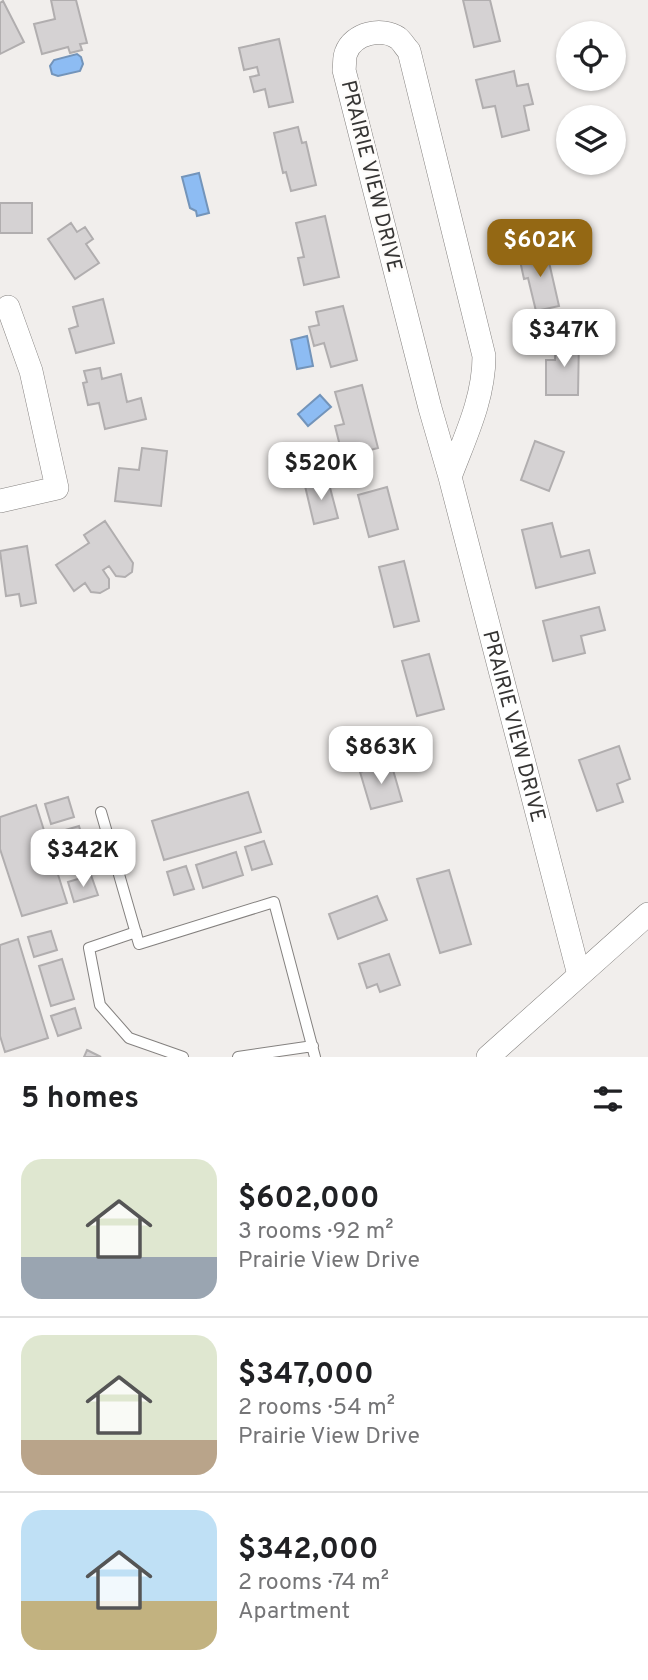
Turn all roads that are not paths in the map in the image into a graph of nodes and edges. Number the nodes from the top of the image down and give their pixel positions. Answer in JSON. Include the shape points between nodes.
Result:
{"nodes":[{"id":1,"x":8,"y":307,"type":"dead end"},
{"id":2,"x":450,"y":477,"type":"junction"},
{"id":3,"x":0,"y":501,"type":"edge"},
{"id":4,"x":100,"y":812,"type":"dead end"},
{"id":5,"x":648,"y":914,"type":"edge"},
{"id":6,"x":135,"y":932,"type":"junction"},
{"id":7,"x":579,"y":975,"type":"junction"},
{"id":8,"x":314,"y":1052,"type":"edge"},
{"id":9,"x":183,"y":1057,"type":"edge"},
{"id":10,"x":238,"y":1057,"type":"edge"},
{"id":11,"x":488,"y":1057,"type":"edge"}],
"edges":[{"from":1,"to":3,"type":"street","via":[[31,371],[57,488]]},
{"from":2,"to":2,"type":"street","name":"PRAIRIE VIEW DRIVE","via":[[344,69],[345,54],[353,41],[370,33],[387,33],[400,39],[409,51],[484,356],[484,381]]},
{"from":2,"to":7,"type":"street","name":"PRAIRIE VIEW DRIVE"},
{"from":4,"to":6,"type":"lane"},
{"from":5,"to":7,"type":"street"},
{"from":6,"to":8,"type":"lane","via":[[139,944],[274,902]]},
{"from":6,"to":9,"type":"lane","via":[[89,948],[100,1005],[129,1038]]},
{"from":7,"to":11,"type":"street"},
{"from":8,"to":10,"type":"lane"}]}
